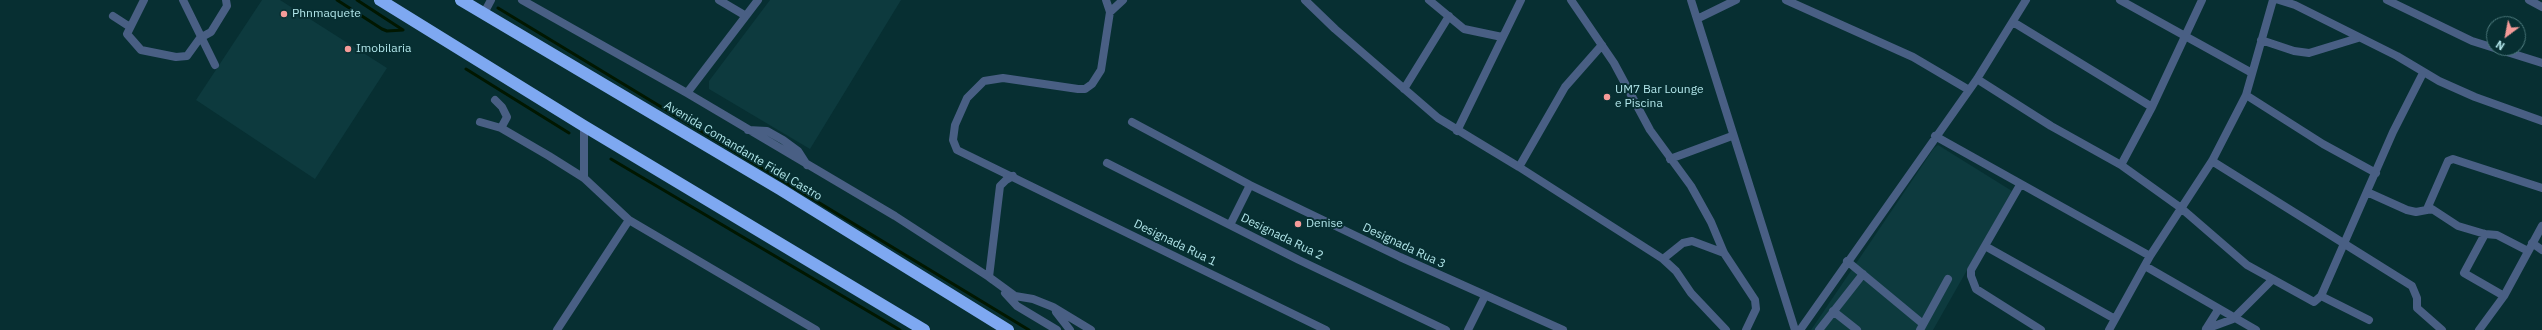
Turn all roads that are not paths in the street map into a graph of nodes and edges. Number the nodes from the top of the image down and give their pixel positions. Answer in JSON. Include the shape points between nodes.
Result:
{"nodes":[{"id":1,"x":144,"y":0,"type":"edge"},
{"id":2,"x":183,"y":0,"type":"edge"},
{"id":3,"x":226,"y":0,"type":"edge"},
{"id":4,"x":380,"y":0,"type":"edge"},
{"id":5,"x":461,"y":0,"type":"edge"},
{"id":6,"x":491,"y":0,"type":"edge"},
{"id":7,"x":522,"y":0,"type":"edge"},
{"id":8,"x":719,"y":0,"type":"edge"},
{"id":9,"x":758,"y":0,"type":"edge"},
{"id":10,"x":1106,"y":0,"type":"edge"},
{"id":11,"x":1123,"y":0,"type":"edge"},
{"id":12,"x":1305,"y":0,"type":"edge"},
{"id":13,"x":1429,"y":0,"type":"edge"},
{"id":14,"x":1521,"y":0,"type":"edge"},
{"id":15,"x":1571,"y":0,"type":"edge"},
{"id":16,"x":1691,"y":0,"type":"edge"},
{"id":17,"x":1736,"y":0,"type":"edge"},
{"id":18,"x":1786,"y":0,"type":"edge"},
{"id":19,"x":2026,"y":0,"type":"edge"},
{"id":20,"x":2120,"y":0,"type":"edge"},
{"id":21,"x":2202,"y":0,"type":"edge"},
{"id":22,"x":2273,"y":0,"type":"edge"},
{"id":23,"x":2279,"y":0,"type":"edge"},
{"id":24,"x":2387,"y":0,"type":"edge"},
{"id":25,"x":2529,"y":0,"type":"edge"},
{"id":26,"x":2542,"y":7,"type":"edge"},
{"id":27,"x":1110,"y":12,"type":"junction"},
{"id":28,"x":484,"y":13,"type":"junction"},
{"id":29,"x":113,"y":16,"type":"dead end"},
{"id":30,"x":746,"y":16,"type":"junction"},
{"id":31,"x":1448,"y":16,"type":"junction"},
{"id":32,"x":1697,"y":19,"type":"junction"},
{"id":33,"x":2013,"y":22,"type":"junction"},
{"id":34,"x":130,"y":28,"type":"junction"},
{"id":35,"x":2187,"y":36,"type":"junction"},
{"id":36,"x":1502,"y":37,"type":"junction"},
{"id":37,"x":200,"y":38,"type":"junction"},
{"id":38,"x":2358,"y":38,"type":"junction"},
{"id":39,"x":2261,"y":40,"type":"junction"},
{"id":40,"x":1602,"y":44,"type":"junction"},
{"id":41,"x":2542,"y":63,"type":"edge"},
{"id":42,"x":215,"y":65,"type":"dead end"},
{"id":43,"x":2252,"y":73,"type":"junction"},
{"id":44,"x":2423,"y":73,"type":"junction"},
{"id":45,"x":1977,"y":79,"type":"junction"},
{"id":46,"x":1404,"y":89,"type":"junction"},
{"id":47,"x":1968,"y":90,"type":"junction"},
{"id":48,"x":687,"y":93,"type":"junction"},
{"id":49,"x":2246,"y":95,"type":"junction"},
{"id":50,"x":495,"y":100,"type":"dead end"},
{"id":51,"x":2152,"y":107,"type":"junction"},
{"id":52,"x":480,"y":122,"type":"dead end"},
{"id":53,"x":1132,"y":122,"type":"dead end"},
{"id":54,"x":2542,"y":122,"type":"edge"},
{"id":55,"x":584,"y":126,"type":"junction"},
{"id":56,"x":501,"y":128,"type":"junction"},
{"id":57,"x":1457,"y":131,"type":"junction"},
{"id":58,"x":1732,"y":136,"type":"junction"},
{"id":59,"x":1935,"y":136,"type":"junction"},
{"id":60,"x":1670,"y":159,"type":"junction"},
{"id":61,"x":2212,"y":161,"type":"junction"},
{"id":62,"x":1107,"y":163,"type":"dead end"},
{"id":63,"x":2121,"y":165,"type":"junction"},
{"id":64,"x":1519,"y":167,"type":"junction"},
{"id":65,"x":2376,"y":172,"type":"junction"},
{"id":66,"x":1013,"y":176,"type":"junction"},
{"id":67,"x":584,"y":178,"type":"junction"},
{"id":68,"x":1250,"y":185,"type":"junction"},
{"id":69,"x":2020,"y":185,"type":"junction"},
{"id":70,"x":2542,"y":188,"type":"edge"},
{"id":71,"x":2367,"y":192,"type":"junction"},
{"id":72,"x":2181,"y":208,"type":"junction"},
{"id":73,"x":2427,"y":209,"type":"junction"},
{"id":74,"x":629,"y":220,"type":"junction"},
{"id":75,"x":1230,"y":225,"type":"junction"},
{"id":76,"x":2542,"y":226,"type":"edge"},
{"id":77,"x":2485,"y":234,"type":"junction"},
{"id":78,"x":2532,"y":243,"type":"junction"},
{"id":79,"x":2345,"y":244,"type":"junction"},
{"id":80,"x":1985,"y":246,"type":"junction"},
{"id":81,"x":2542,"y":250,"type":"edge"},
{"id":82,"x":2528,"y":251,"type":"junction"},
{"id":83,"x":1724,"y":253,"type":"junction"},
{"id":84,"x":2150,"y":256,"type":"junction"},
{"id":85,"x":1663,"y":259,"type":"junction"},
{"id":86,"x":1847,"y":261,"type":"junction"},
{"id":87,"x":2144,"y":266,"type":"junction"},
{"id":88,"x":1862,"y":274,"type":"junction"},
{"id":89,"x":989,"y":277,"type":"junction"},
{"id":90,"x":1948,"y":279,"type":"dead end"},
{"id":91,"x":2272,"y":280,"type":"junction"},
{"id":92,"x":1485,"y":296,"type":"junction"},
{"id":93,"x":2321,"y":296,"type":"junction"},
{"id":94,"x":2504,"y":296,"type":"junction"},
{"id":95,"x":1052,"y":307,"type":"junction"},
{"id":96,"x":2218,"y":310,"type":"junction"},
{"id":97,"x":1833,"y":311,"type":"junction"},
{"id":98,"x":2115,"y":319,"type":"junction"},
{"id":99,"x":2233,"y":319,"type":"junction"},
{"id":100,"x":2369,"y":320,"type":"dead end"},
{"id":101,"x":1921,"y":327,"type":"edge"},
{"id":102,"x":816,"y":329,"type":"edge"},
{"id":103,"x":557,"y":330,"type":"edge"},
{"id":104,"x":924,"y":330,"type":"edge"},
{"id":105,"x":1008,"y":330,"type":"edge"},
{"id":106,"x":1057,"y":330,"type":"edge"},
{"id":107,"x":1070,"y":330,"type":"edge"},
{"id":108,"x":1091,"y":330,"type":"edge"},
{"id":109,"x":1326,"y":330,"type":"edge"},
{"id":110,"x":1446,"y":330,"type":"edge"},
{"id":111,"x":1468,"y":330,"type":"edge"},
{"id":112,"x":1563,"y":330,"type":"edge"},
{"id":113,"x":1726,"y":330,"type":"edge"},
{"id":114,"x":1746,"y":330,"type":"edge"},
{"id":115,"x":1795,"y":330,"type":"edge"},
{"id":116,"x":1800,"y":330,"type":"edge"},
{"id":117,"x":1819,"y":330,"type":"edge"},
{"id":118,"x":1857,"y":330,"type":"edge"},
{"id":119,"x":2041,"y":330,"type":"edge"},
{"id":120,"x":2109,"y":330,"type":"edge"},
{"id":121,"x":2206,"y":330,"type":"edge"},
{"id":122,"x":2256,"y":330,"type":"edge"},
{"id":123,"x":2442,"y":330,"type":"edge"},
{"id":124,"x":2479,"y":330,"type":"edge"}],
"edges":[{"from":1,"to":34,"type":"street"},
{"from":2,"to":37,"type":"street"},
{"from":3,"to":37,"type":"street","via":[[227,6],[220,20],[211,32]]},
{"from":4,"to":55,"type":"highway"},
{"from":5,"to":28,"type":"highway","name":"Avenida Comandante Fidel Castro"},
{"from":6,"to":28,"type":"street"},
{"from":7,"to":48,"type":"street"},
{"from":8,"to":30,"type":"street"},
{"from":9,"to":30,"type":"street"},
{"from":10,"to":27,"type":"street"},
{"from":11,"to":27,"type":"street"},
{"from":12,"to":46,"type":"street"},
{"from":13,"to":31,"type":"street"},
{"from":14,"to":36,"type":"street"},
{"from":15,"to":40,"type":"street"},
{"from":16,"to":32,"type":"street"},
{"from":17,"to":32,"type":"street"},
{"from":18,"to":47,"type":"street","via":[[1912,58]]},
{"from":19,"to":33,"type":"street"},
{"from":20,"to":35,"type":"street"},
{"from":21,"to":35,"type":"street"},
{"from":22,"to":39,"type":"street"},
{"from":23,"to":38,"type":"street","via":[[2295,5]]},
{"from":24,"to":41,"type":"street","via":[[2472,41]]},
{"from":25,"to":26,"type":"street"},
{"from":27,"to":66,"type":"street","name":"Designada Rua 1","via":[[1101,70],[1088,87],[1078,89],[990,79],[975,87],[967,98],[954,124],[953,140],[957,150]]},
{"from":28,"to":105,"type":"highway","name":"Avenida Comandante Fidel Castro","via":[[780,189]]},
{"from":29,"to":34,"type":"street"},
{"from":30,"to":48,"type":"street"},
{"from":31,"to":36,"type":"street","via":[[1470,32]]},
{"from":31,"to":46,"type":"street"},
{"from":32,"to":58,"type":"street"},
{"from":33,"to":45,"type":"street"},
{"from":33,"to":51,"type":"street"},
{"from":34,"to":37,"type":"street","via":[[127,34],[141,50],[162,56],[187,56]]},
{"from":35,"to":43,"type":"street"},
{"from":35,"to":51,"type":"street"},
{"from":36,"to":57,"type":"street"},
{"from":37,"to":42,"type":"street"},
{"from":38,"to":39,"type":"street","via":[[2309,53]]},
{"from":38,"to":44,"type":"street","via":[[2397,56]]},
{"from":39,"to":43,"type":"street"},
{"from":40,"to":60,"type":"street","via":[[1645,122]]},
{"from":40,"to":64,"type":"street","via":[[1565,87]]},
{"from":43,"to":49,"type":"street"},
{"from":44,"to":54,"type":"street","via":[[2475,98]]},
{"from":44,"to":65,"type":"street"},
{"from":45,"to":47,"type":"street"},
{"from":45,"to":63,"type":"street","via":[[2051,126]]},
{"from":46,"to":57,"type":"street"},
{"from":47,"to":59,"type":"street"},
{"from":48,"to":89,"type":"street","via":[[895,216]]},
{"from":49,"to":61,"type":"street"},
{"from":49,"to":65,"type":"street","via":[[2323,144]]},
{"from":50,"to":56,"type":"street","via":[[507,117]]},
{"from":51,"to":63,"type":"street"},
{"from":52,"to":56,"type":"street"},
{"from":53,"to":68,"type":"street","name":"Designada Rua 3"},
{"from":55,"to":67,"type":"street"},
{"from":55,"to":104,"type":"highway"},
{"from":56,"to":67,"type":"street"},
{"from":57,"to":64,"type":"street"},
{"from":58,"to":60,"type":"street"},
{"from":58,"to":115,"type":"street"},
{"from":59,"to":69,"type":"street"},
{"from":59,"to":86,"type":"street"},
{"from":60,"to":83,"type":"street","via":[[1691,186],[1711,222]]},
{"from":61,"to":72,"type":"street"},
{"from":61,"to":79,"type":"street"},
{"from":62,"to":75,"type":"street","name":"Designada Rua 2"},
{"from":63,"to":72,"type":"street"},
{"from":64,"to":85,"type":"street"},
{"from":65,"to":71,"type":"street"},
{"from":66,"to":89,"type":"street","via":[[1000,186]]},
{"from":66,"to":109,"type":"street","name":"Designada Rua 1"},
{"from":67,"to":74,"type":"street"},
{"from":68,"to":75,"type":"street"},
{"from":68,"to":92,"type":"street","name":"Designada Rua 3"},
{"from":69,"to":80,"type":"street"},
{"from":69,"to":84,"type":"street"},
{"from":70,"to":73,"type":"street","via":[[2453,159],[2448,161]]},
{"from":71,"to":73,"type":"street","via":[[2407,210],[2416,212]]},
{"from":71,"to":79,"type":"street"},
{"from":72,"to":84,"type":"street"},
{"from":72,"to":91,"type":"street","via":[[2247,264]]},
{"from":73,"to":77,"type":"street","via":[[2437,211],[2458,226]]},
{"from":74,"to":102,"type":"street"},
{"from":74,"to":103,"type":"street"},
{"from":75,"to":110,"type":"street","name":"Designada Rua 2"},
{"from":76,"to":78,"type":"street"},
{"from":77,"to":82,"type":"street","via":[[2500,236]]},
{"from":77,"to":94,"type":"street","via":[[2464,273]]},
{"from":78,"to":81,"type":"street"},
{"from":78,"to":82,"type":"street"},
{"from":79,"to":93,"type":"street"},
{"from":79,"to":123,"type":"street","via":[[2412,286],[2417,298],[2416,308]]},
{"from":80,"to":98,"type":"street"},
{"from":80,"to":119,"type":"street","via":[[1971,270],[1972,282],[1976,289]]},
{"from":82,"to":94,"type":"street"},
{"from":83,"to":85,"type":"street","via":[[1692,241],[1683,243]]},
{"from":83,"to":114,"type":"street","via":[[1757,305]]},
{"from":84,"to":87,"type":"street"},
{"from":85,"to":113,"type":"street","via":[[1676,271],[1701,305]]},
{"from":86,"to":88,"type":"street"},
{"from":86,"to":116,"type":"street"},
{"from":87,"to":96,"type":"street"},
{"from":87,"to":98,"type":"street"},
{"from":88,"to":97,"type":"street"},
{"from":88,"to":101,"type":"street"},
{"from":89,"to":95,"type":"street","via":[[1015,296],[1033,299]]},
{"from":89,"to":106,"type":"street","via":[[1017,306]]},
{"from":90,"to":101,"type":"street"},
{"from":91,"to":93,"type":"street","via":[[2314,302]]},
{"from":91,"to":99,"type":"street"},
{"from":92,"to":111,"type":"street"},
{"from":92,"to":112,"type":"street","name":"Designada Rua 3"},
{"from":93,"to":100,"type":"street"},
{"from":94,"to":124,"type":"street"},
{"from":95,"to":107,"type":"street"},
{"from":95,"to":108,"type":"street"},
{"from":96,"to":99,"type":"street"},
{"from":96,"to":121,"type":"street"},
{"from":97,"to":117,"type":"street"},
{"from":97,"to":118,"type":"street"},
{"from":98,"to":120,"type":"street"},
{"from":99,"to":121,"type":"street"},
{"from":99,"to":122,"type":"street"}]}
